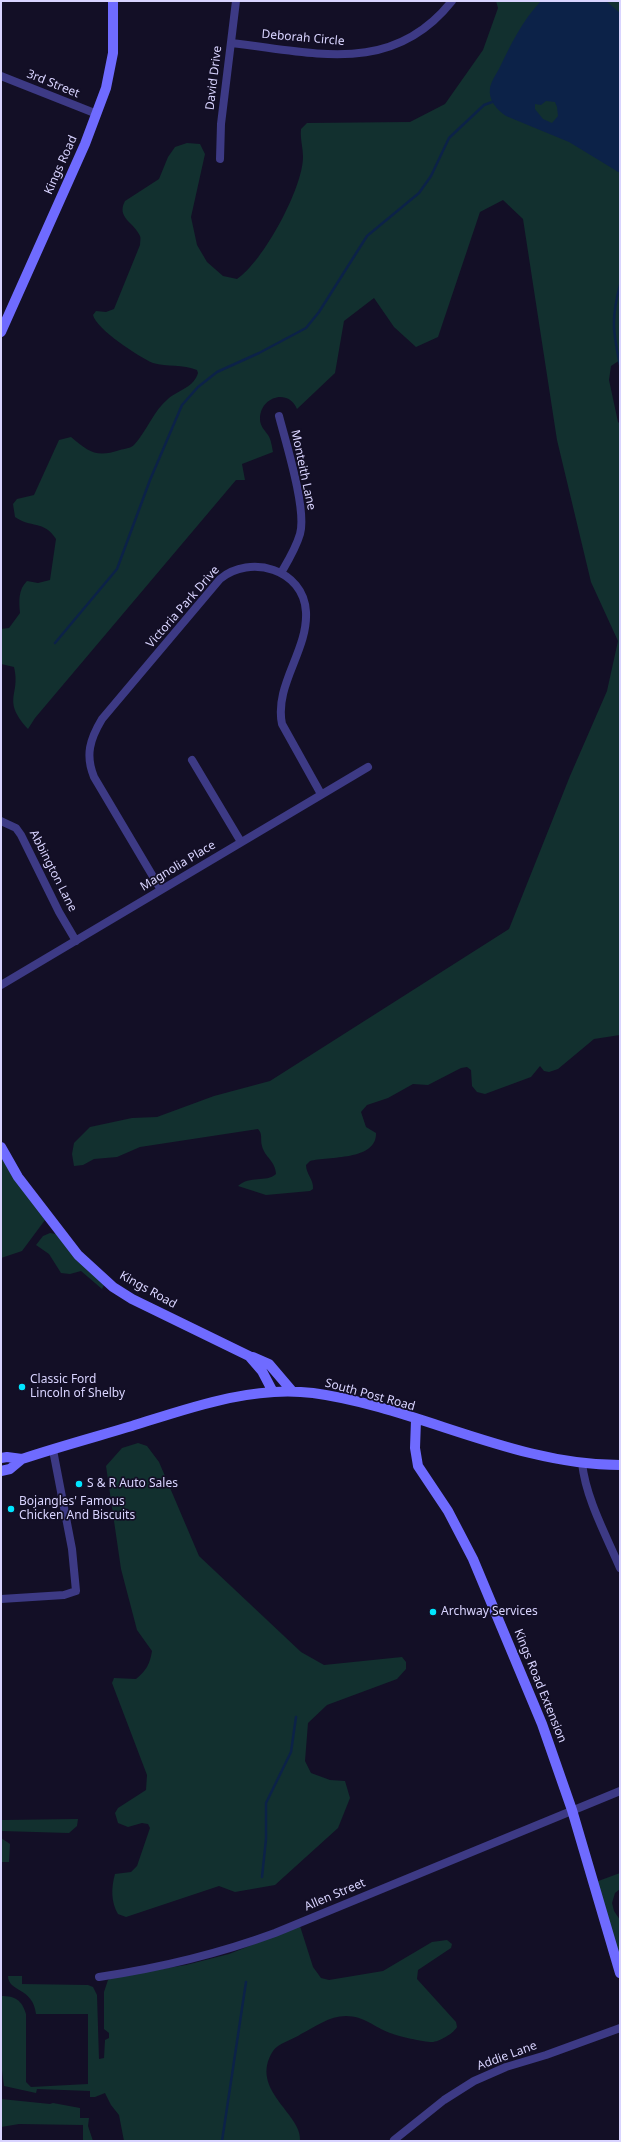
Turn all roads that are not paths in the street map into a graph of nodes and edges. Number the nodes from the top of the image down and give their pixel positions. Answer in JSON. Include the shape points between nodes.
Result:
{"nodes":[{"id":1,"x":113,"y":1,"type":"edge"},
{"id":2,"x":236,"y":1,"type":"edge"},
{"id":3,"x":452,"y":1,"type":"edge"},
{"id":4,"x":231,"y":43,"type":"junction"},
{"id":5,"x":1,"y":76,"type":"edge"},
{"id":6,"x":97,"y":114,"type":"junction"},
{"id":7,"x":220,"y":159,"type":"dead end"},
{"id":8,"x":1,"y":332,"type":"edge"},
{"id":9,"x":279,"y":416,"type":"dead end"},
{"id":10,"x":281,"y":573,"type":"junction"},
{"id":11,"x":192,"y":760,"type":"dead end"},
{"id":12,"x":368,"y":767,"type":"dead end"},
{"id":13,"x":321,"y":794,"type":"junction"},
{"id":14,"x":1,"y":821,"type":"edge"},
{"id":15,"x":241,"y":842,"type":"junction"},
{"id":16,"x":161,"y":890,"type":"junction"},
{"id":17,"x":76,"y":940,"type":"junction"},
{"id":18,"x":1,"y":985,"type":"edge"},
{"id":19,"x":1,"y":1147,"type":"edge"},
{"id":20,"x":249,"y":1356,"type":"junction"},
{"id":21,"x":292,"y":1391,"type":"junction"},
{"id":22,"x":273,"y":1392,"type":"junction"},
{"id":23,"x":416,"y":1420,"type":"junction"},
{"id":24,"x":53,"y":1450,"type":"junction"},
{"id":25,"x":1,"y":1458,"type":"edge"},
{"id":26,"x":22,"y":1459,"type":"junction"},
{"id":27,"x":582,"y":1463,"type":"junction"},
{"id":28,"x":620,"y":1465,"type":"edge"},
{"id":29,"x":1,"y":1471,"type":"edge"},
{"id":30,"x":620,"y":1568,"type":"edge"},
{"id":31,"x":1,"y":1600,"type":"edge"},
{"id":32,"x":620,"y":1791,"type":"edge"},
{"id":33,"x":572,"y":1810,"type":"junction"},
{"id":34,"x":620,"y":1973,"type":"edge"},
{"id":35,"x":99,"y":1977,"type":"dead end"},
{"id":36,"x":620,"y":2028,"type":"edge"},
{"id":37,"x":394,"y":2140,"type":"dead end"}],
"edges":[{"from":1,"to":6,"type":"street","name":"Kings Road","via":[[113,54]]},
{"from":2,"to":4,"type":"street","name":"David Drive"},
{"from":3,"to":4,"type":"street","name":"Deborah Circle","via":[[420,32],[376,52],[336,55]]},
{"from":4,"to":7,"type":"street","name":"David Drive","via":[[221,124]]},
{"from":5,"to":6,"type":"street","name":"3rd Street"},
{"from":6,"to":8,"type":"street","name":"Kings Road"},
{"from":9,"to":10,"type":"street","name":"Monteith Lane","via":[[300,504],[302,523],[300,534]]},
{"from":10,"to":13,"type":"street","via":[[302,598],[306,620],[282,698],[280,714],[282,724]]},
{"from":10,"to":16,"type":"street","name":"Victoria Park Drive","via":[[254,566],[228,572],[102,719],[90,740],[89,765],[94,777]]},
{"from":11,"to":15,"type":"street"},
{"from":12,"to":13,"type":"street","name":"Magnolia Place"},
{"from":13,"to":15,"type":"street","name":"Magnolia Place"},
{"from":14,"to":17,"type":"street","name":"Abbington Lane","via":[[16,828],[21,835],[59,912]]},
{"from":15,"to":16,"type":"street","name":"Magnolia Place"},
{"from":16,"to":17,"type":"street","name":"Magnolia Place"},
{"from":17,"to":18,"type":"street","name":"Magnolia Place"},
{"from":19,"to":20,"type":"street","name":"Kings Road","via":[[18,1177],[78,1255],[113,1287],[132,1299]]},
{"from":20,"to":21,"type":"street","via":[[269,1364]]},
{"from":20,"to":22,"type":"street","name":"Kings Road","via":[[262,1370]]},
{"from":21,"to":22,"type":"street","name":"South Post Road"},
{"from":21,"to":23,"type":"street","name":"South Post Road","via":[[345,1399]]},
{"from":22,"to":24,"type":"street","name":"South Post Road","via":[[205,1405]]},
{"from":23,"to":27,"type":"street","name":"South Post Road","via":[[516,1449]]},
{"from":23,"to":33,"type":"street","name":"Kings Road Extension","via":[[414,1439],[418,1466],[448,1511],[473,1559],[542,1724]]},
{"from":24,"to":26,"type":"street","name":"South Post Road"},
{"from":24,"to":31,"type":"street","via":[[72,1549],[76,1591],[64,1595]]},
{"from":25,"to":26,"type":"street","name":"South Post Road"},
{"from":26,"to":29,"type":"street","name":"South Post Road","via":[[10,1469]]},
{"from":27,"to":28,"type":"street","name":"South Post Road"},
{"from":27,"to":30,"type":"street","via":[[583,1476],[591,1499]]},
{"from":32,"to":33,"type":"street","name":"Allen Street"},
{"from":33,"to":34,"type":"street","name":"Kings Road Extension"},
{"from":33,"to":35,"type":"street","name":"Allen Street","via":[[231,1949]]},
{"from":36,"to":37,"type":"street","name":"Addie Lane","via":[[506,2067],[474,2081],[444,2100]]}]}
